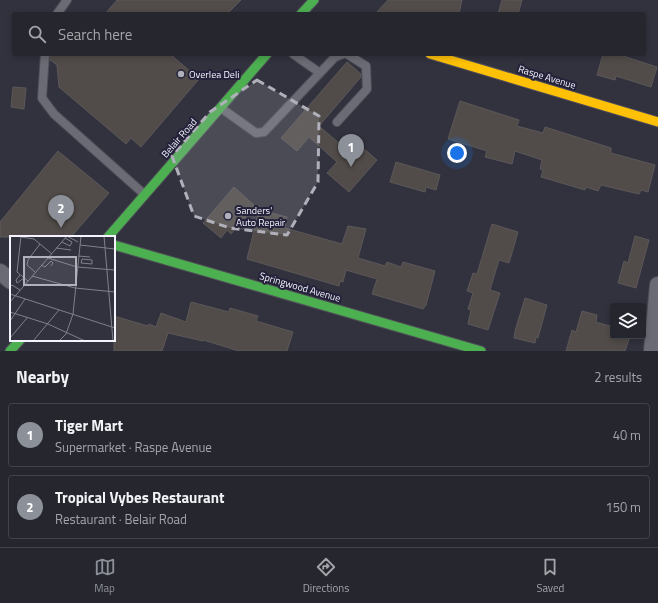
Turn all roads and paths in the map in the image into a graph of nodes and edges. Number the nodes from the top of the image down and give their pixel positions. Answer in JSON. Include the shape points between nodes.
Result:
{"nodes":[{"id":1,"x":67,"y":0,"type":"edge"},
{"id":2,"x":314,"y":0,"type":"edge"},
{"id":3,"x":58,"y":12,"type":"edge"},
{"id":4,"x":303,"y":12,"type":"edge"},
{"id":5,"x":45,"y":56,"type":"edge"},
{"id":6,"x":265,"y":56,"type":"edge"},
{"id":7,"x":296,"y":56,"type":"edge"},
{"id":8,"x":338,"y":56,"type":"edge"},
{"id":9,"x":437,"y":56,"type":"edge"},
{"id":10,"x":356,"y":57,"type":"edge"},
{"id":11,"x":320,"y":73,"type":"junction"},
{"id":12,"x":220,"y":108,"type":"junction"},
{"id":13,"x":336,"y":122,"type":"dead end"},
{"id":14,"x":658,"y":122,"type":"edge"},
{"id":15,"x":145,"y":194,"type":"junction"},
{"id":16,"x":109,"y":236,"type":"edge"},
{"id":17,"x":115,"y":245,"type":"edge"},
{"id":18,"x":0,"y":272,"type":"edge"},
{"id":19,"x":10,"y":280,"type":"edge"},
{"id":20,"x":658,"y":285,"type":"edge"},
{"id":21,"x":19,"y":341,"type":"edge"},
{"id":22,"x":10,"y":351,"type":"edge"},
{"id":23,"x":481,"y":351,"type":"edge"},
{"id":24,"x":652,"y":351,"type":"edge"}],
"edges":[{"from":1,"to":3,"type":"lane"},
{"from":2,"to":4,"type":"street"},
{"from":5,"to":15,"type":"lane","via":[[42,98],[54,114]]},
{"from":6,"to":12,"type":"street","name":"Belair Road"},
{"from":7,"to":11,"type":"lane"},
{"from":8,"to":11,"type":"lane"},
{"from":9,"to":14,"type":"street","name":"Raspe Avenue"},
{"from":10,"to":13,"type":"lane","via":[[366,66],[367,89]]},
{"from":11,"to":12,"type":"lane","via":[[264,132],[256,133]]},
{"from":12,"to":15,"type":"street","name":"Belair Road"},
{"from":15,"to":16,"type":"street","name":"Belair Road"},
{"from":17,"to":23,"type":"street","name":"Springwood Avenue"},
{"from":18,"to":19,"type":"street"},
{"from":20,"to":24,"type":"street"},
{"from":21,"to":22,"type":"street"}]}
